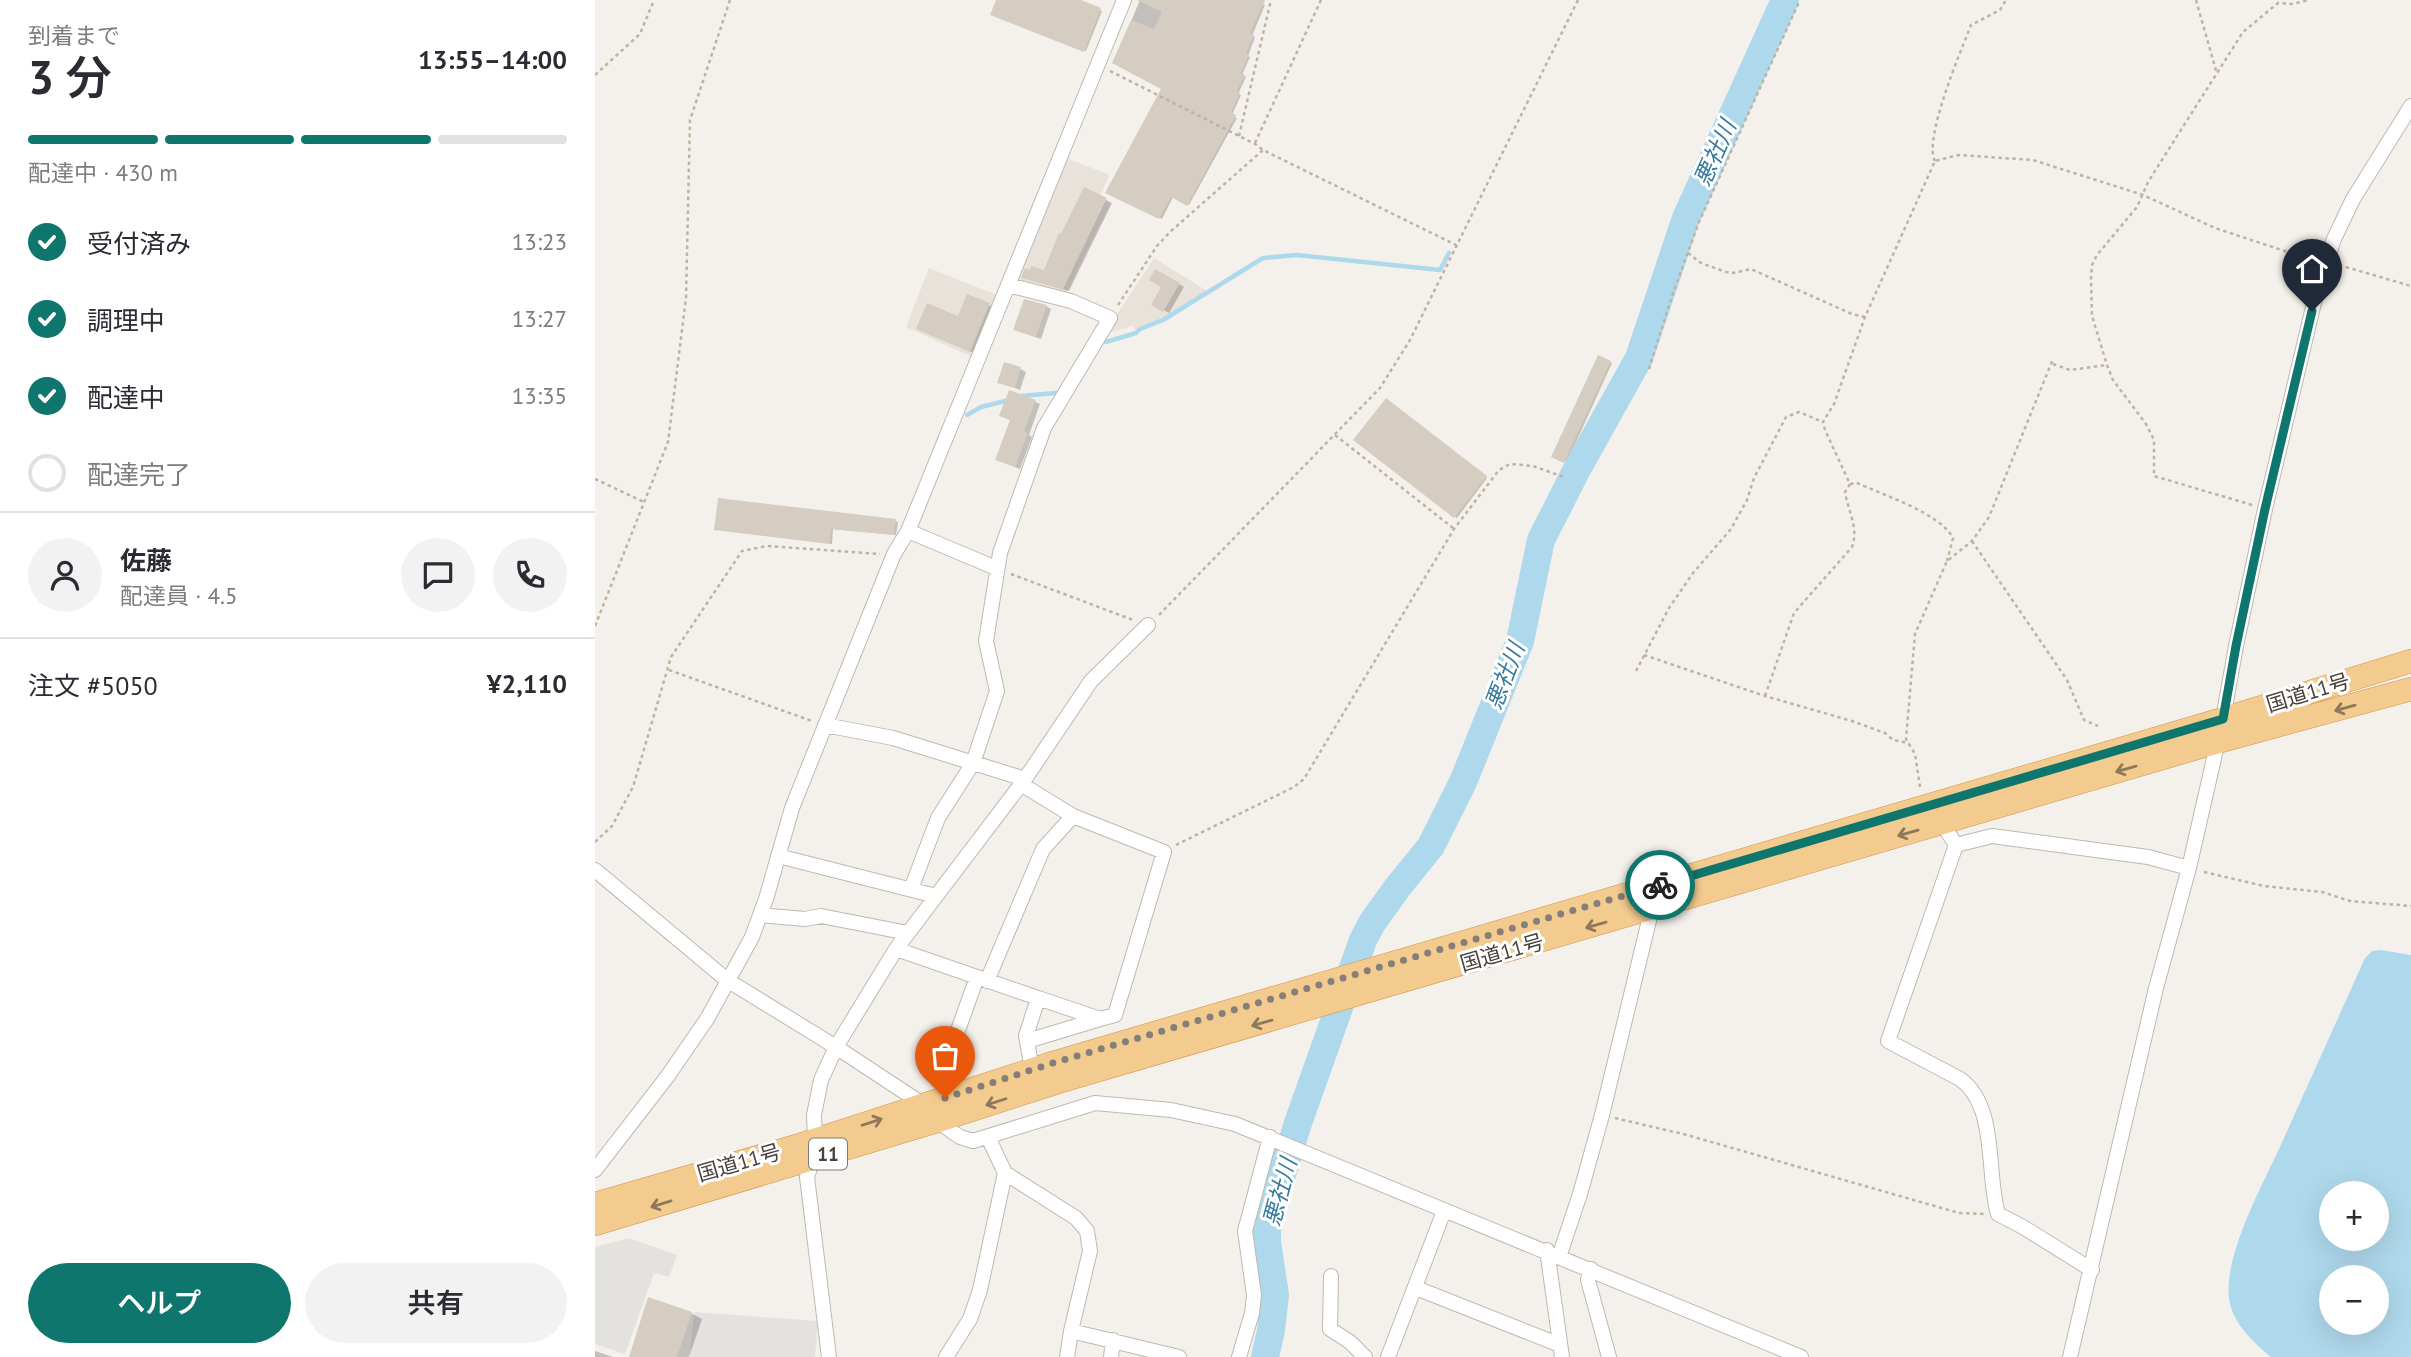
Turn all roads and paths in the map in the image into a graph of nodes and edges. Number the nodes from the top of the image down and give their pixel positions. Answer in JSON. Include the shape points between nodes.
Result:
{"nodes":[{"id":1,"x":654,"y":0,"type":"edge"},
{"id":2,"x":730,"y":0,"type":"edge"},
{"id":3,"x":1123,"y":0,"type":"edge"},
{"id":4,"x":1271,"y":0,"type":"edge"},
{"id":5,"x":1321,"y":0,"type":"edge"},
{"id":6,"x":1578,"y":0,"type":"edge"},
{"id":7,"x":1800,"y":0,"type":"edge"},
{"id":8,"x":2006,"y":0,"type":"edge"},
{"id":9,"x":2196,"y":0,"type":"edge"},
{"id":10,"x":2309,"y":0,"type":"edge"},
{"id":11,"x":1098,"y":65,"type":"junction"},
{"id":12,"x":2217,"y":74,"type":"junction"},
{"id":13,"x":595,"y":75,"type":"edge"},
{"id":14,"x":2411,"y":106,"type":"edge"},
{"id":15,"x":1239,"y":136,"type":"junction"},
{"id":16,"x":1255,"y":144,"type":"junction"},
{"id":17,"x":1263,"y":150,"type":"junction"},
{"id":18,"x":1935,"y":161,"type":"junction"},
{"id":19,"x":2143,"y":195,"type":"junction"},
{"id":20,"x":1456,"y":245,"type":"junction"},
{"id":21,"x":1687,"y":253,"type":"junction"},
{"id":22,"x":2325,"y":264,"type":"junction"},
{"id":23,"x":1008,"y":285,"type":"junction"},
{"id":24,"x":2411,"y":286,"type":"edge"},
{"id":25,"x":1865,"y":317,"type":"junction"},
{"id":26,"x":1109,"y":318,"type":"junction"},
{"id":27,"x":2053,"y":359,"type":"dead end"},
{"id":28,"x":2052,"y":364,"type":"junction"},
{"id":29,"x":2107,"y":365,"type":"junction"},
{"id":30,"x":1649,"y":369,"type":"dead end"},
{"id":31,"x":1823,"y":422,"type":"junction"},
{"id":32,"x":1335,"y":435,"type":"junction"},
{"id":33,"x":1564,"y":477,"type":"dead end"},
{"id":34,"x":595,"y":479,"type":"edge"},
{"id":35,"x":1850,"y":484,"type":"junction"},
{"id":36,"x":644,"y":502,"type":"junction"},
{"id":37,"x":2265,"y":509,"type":"junction"},
{"id":38,"x":1454,"y":528,"type":"junction"},
{"id":39,"x":908,"y":531,"type":"junction"},
{"id":40,"x":1972,"y":541,"type":"junction"},
{"id":41,"x":894,"y":554,"type":"junction"},
{"id":42,"x":1947,"y":561,"type":"junction"},
{"id":43,"x":996,"y":568,"type":"junction"},
{"id":44,"x":595,"y":625,"type":"edge"},
{"id":45,"x":1148,"y":625,"type":"junction"},
{"id":46,"x":1643,"y":655,"type":"junction"},
{"id":47,"x":2411,"y":661,"type":"edge"},
{"id":48,"x":668,"y":670,"type":"junction"},
{"id":49,"x":1636,"y":671,"type":"dead end"},
{"id":50,"x":2411,"y":689,"type":"edge"},
{"id":51,"x":1765,"y":696,"type":"junction"},
{"id":52,"x":2223,"y":719,"type":"junction"},
{"id":53,"x":825,"y":725,"type":"junction"},
{"id":54,"x":2098,"y":726,"type":"dead end"},
{"id":55,"x":2217,"y":742,"type":"junction"},
{"id":56,"x":1909,"y":743,"type":"junction"},
{"id":57,"x":973,"y":763,"type":"junction"},
{"id":58,"x":1023,"y":781,"type":"junction"},
{"id":59,"x":1936,"y":814,"type":"junction"},
{"id":60,"x":1073,"y":816,"type":"junction"},
{"id":61,"x":595,"y":842,"type":"edge"},
{"id":62,"x":1956,"y":845,"type":"junction"},
{"id":63,"x":1164,"y":852,"type":"junction"},
{"id":64,"x":778,"y":856,"type":"junction"},
{"id":65,"x":2189,"y":868,"type":"junction"},
{"id":66,"x":595,"y":870,"type":"edge"},
{"id":67,"x":1657,"y":886,"type":"junction"},
{"id":68,"x":911,"y":889,"type":"junction"},
{"id":69,"x":936,"y":896,"type":"junction"},
{"id":70,"x":2411,"y":906,"type":"edge"},
{"id":71,"x":1652,"y":908,"type":"junction"},
{"id":72,"x":760,"y":915,"type":"junction"},
{"id":73,"x":908,"y":933,"type":"junction"},
{"id":74,"x":896,"y":949,"type":"junction"},
{"id":75,"x":982,"y":979,"type":"junction"},
{"id":76,"x":727,"y":980,"type":"junction"},
{"id":77,"x":1372,"y":980,"type":"junction"},
{"id":78,"x":1038,"y":998,"type":"junction"},
{"id":79,"x":1100,"y":1019,"type":"junction"},
{"id":80,"x":1027,"y":1041,"type":"junction"},
{"id":81,"x":836,"y":1047,"type":"junction"},
{"id":82,"x":945,"y":1067,"type":"dead end"},
{"id":83,"x":1033,"y":1069,"type":"junction"},
{"id":84,"x":930,"y":1113,"type":"junction"},
{"id":85,"x":1602,"y":1115,"type":"junction"},
{"id":86,"x":988,"y":1136,"type":"junction"},
{"id":87,"x":1277,"y":1140,"type":"junction"},
{"id":88,"x":814,"y":1149,"type":"junction"},
{"id":89,"x":595,"y":1170,"type":"edge"},
{"id":90,"x":1005,"y":1173,"type":"junction"},
{"id":91,"x":595,"y":1204,"type":"edge"},
{"id":92,"x":1444,"y":1211,"type":"junction"},
{"id":93,"x":1998,"y":1214,"type":"junction"},
{"id":94,"x":595,"y":1224,"type":"edge"},
{"id":95,"x":1553,"y":1253,"type":"junction"},
{"id":96,"x":1591,"y":1269,"type":"junction"},
{"id":97,"x":2092,"y":1269,"type":"junction"},
{"id":98,"x":1331,"y":1276,"type":"dead end"},
{"id":99,"x":1416,"y":1289,"type":"junction"},
{"id":100,"x":1071,"y":1331,"type":"junction"},
{"id":101,"x":1113,"y":1340,"type":"junction"},
{"id":102,"x":1561,"y":1351,"type":"edge"},
{"id":103,"x":947,"y":1356,"type":"edge"},
{"id":104,"x":829,"y":1357,"type":"edge"},
{"id":105,"x":1067,"y":1357,"type":"edge"},
{"id":106,"x":1111,"y":1357,"type":"edge"},
{"id":107,"x":1179,"y":1357,"type":"edge"},
{"id":108,"x":1239,"y":1357,"type":"edge"},
{"id":109,"x":1365,"y":1357,"type":"edge"},
{"id":110,"x":1388,"y":1357,"type":"edge"},
{"id":111,"x":1609,"y":1357,"type":"edge"},
{"id":112,"x":1801,"y":1357,"type":"edge"},
{"id":113,"x":2070,"y":1357,"type":"edge"}],
"edges":[{"from":1,"to":13,"type":"path","via":[[640,34]]},
{"from":2,"to":36,"type":"path","via":[[690,120],[686,298],[668,442]]},
{"from":3,"to":11,"type":"street"},
{"from":4,"to":15,"type":"path"},
{"from":5,"to":16,"type":"path"},
{"from":6,"to":20,"type":"path"},
{"from":7,"to":21,"type":"path"},
{"from":8,"to":18,"type":"path","via":[[2000,10],[1971,25],[1935,127],[1931,148]]},
{"from":9,"to":12,"type":"path"},
{"from":10,"to":12,"type":"path","via":[[2278,3],[2243,32]]},
{"from":11,"to":15,"type":"path"},
{"from":11,"to":23,"type":"street"},
{"from":12,"to":19,"type":"path"},
{"from":14,"to":22,"type":"street","via":[[2353,199]]},
{"from":15,"to":16,"type":"path"},
{"from":16,"to":17,"type":"path"},
{"from":17,"to":20,"type":"path"},
{"from":17,"to":26,"type":"path","via":[[1157,246]]},
{"from":18,"to":19,"type":"path","via":[[1969,155],[2033,160]]},
{"from":18,"to":25,"type":"path"},
{"from":19,"to":22,"type":"path","via":[[2214,228]]},
{"from":19,"to":29,"type":"path","via":[[2092,265],[2092,316]]},
{"from":20,"to":32,"type":"path","via":[[1410,340],[1380,388]]},
{"from":21,"to":25,"type":"path","via":[[1726,272],[1751,269]]},
{"from":21,"to":30,"type":"path"},
{"from":22,"to":24,"type":"path"},
{"from":22,"to":37,"type":"street"},
{"from":23,"to":26,"type":"street","via":[[1071,301]]},
{"from":23,"to":39,"type":"street"},
{"from":25,"to":31,"type":"path"},
{"from":26,"to":43,"type":"street","via":[[1044,428]]},
{"from":27,"to":28,"type":"path"},
{"from":28,"to":29,"type":"path","via":[[2070,370]]},
{"from":28,"to":40,"type":"path","via":[[1989,517]]},
{"from":29,"to":37,"type":"path","via":[[2154,440],[2154,476]]},
{"from":31,"to":35,"type":"path"},
{"from":31,"to":46,"type":"path","via":[[1799,412],[1786,417],[1731,529],[1693,573]]},
{"from":32,"to":38,"type":"path"},
{"from":32,"to":45,"type":"path"},
{"from":33,"to":38,"type":"path","via":[[1533,466],[1505,466]]},
{"from":34,"to":36,"type":"path"},
{"from":35,"to":42,"type":"path","via":[[1857,483],[1945,526],[1953,538]]},
{"from":35,"to":51,"type":"path","via":[[1845,492],[1855,529],[1852,547],[1794,613]]},
{"from":36,"to":44,"type":"path"},
{"from":37,"to":52,"type":"street"},
{"from":38,"to":63,"type":"path","via":[[1304,779]]},
{"from":39,"to":41,"type":"street"},
{"from":39,"to":43,"type":"street"},
{"from":40,"to":42,"type":"path"},
{"from":40,"to":54,"type":"path","via":[[2067,680],[2084,720]]},
{"from":41,"to":48,"type":"path","via":[[767,546],[742,551],[671,657]]},
{"from":41,"to":53,"type":"street"},
{"from":42,"to":56,"type":"path","via":[[1915,634],[1906,729]]},
{"from":43,"to":45,"type":"path"},
{"from":43,"to":57,"type":"street","via":[[985,641],[997,691]]},
{"from":45,"to":58,"type":"street","via":[[1091,681]]},
{"from":46,"to":49,"type":"path"},
{"from":46,"to":51,"type":"path"},
{"from":47,"to":52,"type":"highway","name":"国道11号","number":"11"},
{"from":48,"to":53,"type":"path"},
{"from":48,"to":61,"type":"path","via":[[633,786],[612,826]]},
{"from":50,"to":55,"type":"highway","name":"国道11号","number":"11","one_way":true},
{"from":51,"to":56,"type":"path"},
{"from":52,"to":55,"type":"street"},
{"from":52,"to":59,"type":"highway","name":"国道11号","number":"11"},
{"from":53,"to":57,"type":"street","via":[[893,738]]},
{"from":53,"to":64,"type":"street"},
{"from":55,"to":59,"type":"highway","name":"国道11号","number":"11","one_way":true},
{"from":55,"to":65,"type":"street"},
{"from":56,"to":59,"type":"path","via":[[1919,784]]},
{"from":57,"to":58,"type":"street"},
{"from":57,"to":68,"type":"street","via":[[938,818]]},
{"from":58,"to":60,"type":"street"},
{"from":58,"to":69,"type":"street"},
{"from":59,"to":62,"type":"street"},
{"from":59,"to":67,"type":"highway","name":"国道11号","number":"11"},
{"from":59,"to":71,"type":"highway","name":"国道11号","number":"11","one_way":true},
{"from":60,"to":63,"type":"street"},
{"from":60,"to":75,"type":"street","via":[[1044,849]]},
{"from":62,"to":65,"type":"street","via":[[1992,836],[2148,856]]},
{"from":62,"to":93,"type":"street","via":[[1888,1041],[1960,1079],[1977,1096],[1987,1130]]},
{"from":63,"to":79,"type":"street","via":[[1115,1015]]},
{"from":64,"to":68,"type":"street"},
{"from":64,"to":72,"type":"street"},
{"from":65,"to":70,"type":"path","via":[[2350,901]]},
{"from":65,"to":97,"type":"street","via":[[2156,988]]},
{"from":66,"to":76,"type":"street"},
{"from":67,"to":71,"type":"street"},
{"from":67,"to":77,"type":"highway","name":"国道11号","number":"11"},
{"from":68,"to":69,"type":"street"},
{"from":69,"to":73,"type":"street"},
{"from":71,"to":77,"type":"highway","name":"国道11号","number":"11","one_way":true},
{"from":71,"to":85,"type":"street"},
{"from":72,"to":73,"type":"street","via":[[821,916]]},
{"from":72,"to":76,"type":"street"},
{"from":73,"to":74,"type":"street"},
{"from":74,"to":75,"type":"street"},
{"from":74,"to":81,"type":"street"},
{"from":75,"to":78,"type":"street"},
{"from":75,"to":82,"type":"street"},
{"from":76,"to":81,"type":"street"},
{"from":76,"to":89,"type":"street","via":[[680,1058]]},
{"from":77,"to":83,"type":"highway","name":"国道11号","number":"11","via":[[1334,981]]},
{"from":77,"to":84,"type":"highway","name":"国道11号","number":"11","one_way":true,"via":[[1327,1004],[1061,1081]]},
{"from":78,"to":79,"type":"street"},
{"from":78,"to":80,"type":"street"},
{"from":79,"to":80,"type":"street"},
{"from":80,"to":83,"type":"street"},
{"from":81,"to":84,"type":"street"},
{"from":81,"to":88,"type":"street","via":[[821,1080]]},
{"from":83,"to":84,"type":"highway","name":"国道11号","number":"11"},
{"from":84,"to":86,"type":"street","via":[[960,1137],[973,1141]]},
{"from":84,"to":88,"type":"highway","name":"国道11号","number":"11"},
{"from":85,"to":93,"type":"path","via":[[1959,1213]]},
{"from":85,"to":95,"type":"street","via":[[1580,1194]]},
{"from":86,"to":87,"type":"street","via":[[1095,1103],[1171,1110],[1235,1124]]},
{"from":86,"to":90,"type":"street"},
{"from":87,"to":92,"type":"street"},
{"from":87,"to":108,"type":"street","via":[[1244,1231],[1254,1296]]},
{"from":88,"to":91,"type":"highway","name":"国道11号","number":"11"},
{"from":88,"to":94,"type":"highway","name":"国道11号","number":"11","one_way":true},
{"from":88,"to":104,"type":"street","via":[[807,1177]]},
{"from":90,"to":100,"type":"street","via":[[1076,1218],[1087,1231],[1090,1251]]},
{"from":90,"to":103,"type":"street","via":[[981,1290]]},
{"from":92,"to":95,"type":"street"},
{"from":92,"to":99,"type":"street"},
{"from":93,"to":97,"type":"street"},
{"from":95,"to":96,"type":"street"},
{"from":95,"to":102,"type":"street"},
{"from":96,"to":111,"type":"street","via":[[1588,1280]]},
{"from":96,"to":112,"type":"street"},
{"from":97,"to":113,"type":"street"},
{"from":98,"to":109,"type":"street","via":[[1330,1329]]},
{"from":99,"to":102,"type":"street"},
{"from":99,"to":110,"type":"street"},
{"from":100,"to":101,"type":"street"},
{"from":100,"to":105,"type":"street"},
{"from":101,"to":106,"type":"street"},
{"from":101,"to":107,"type":"street"}]}
